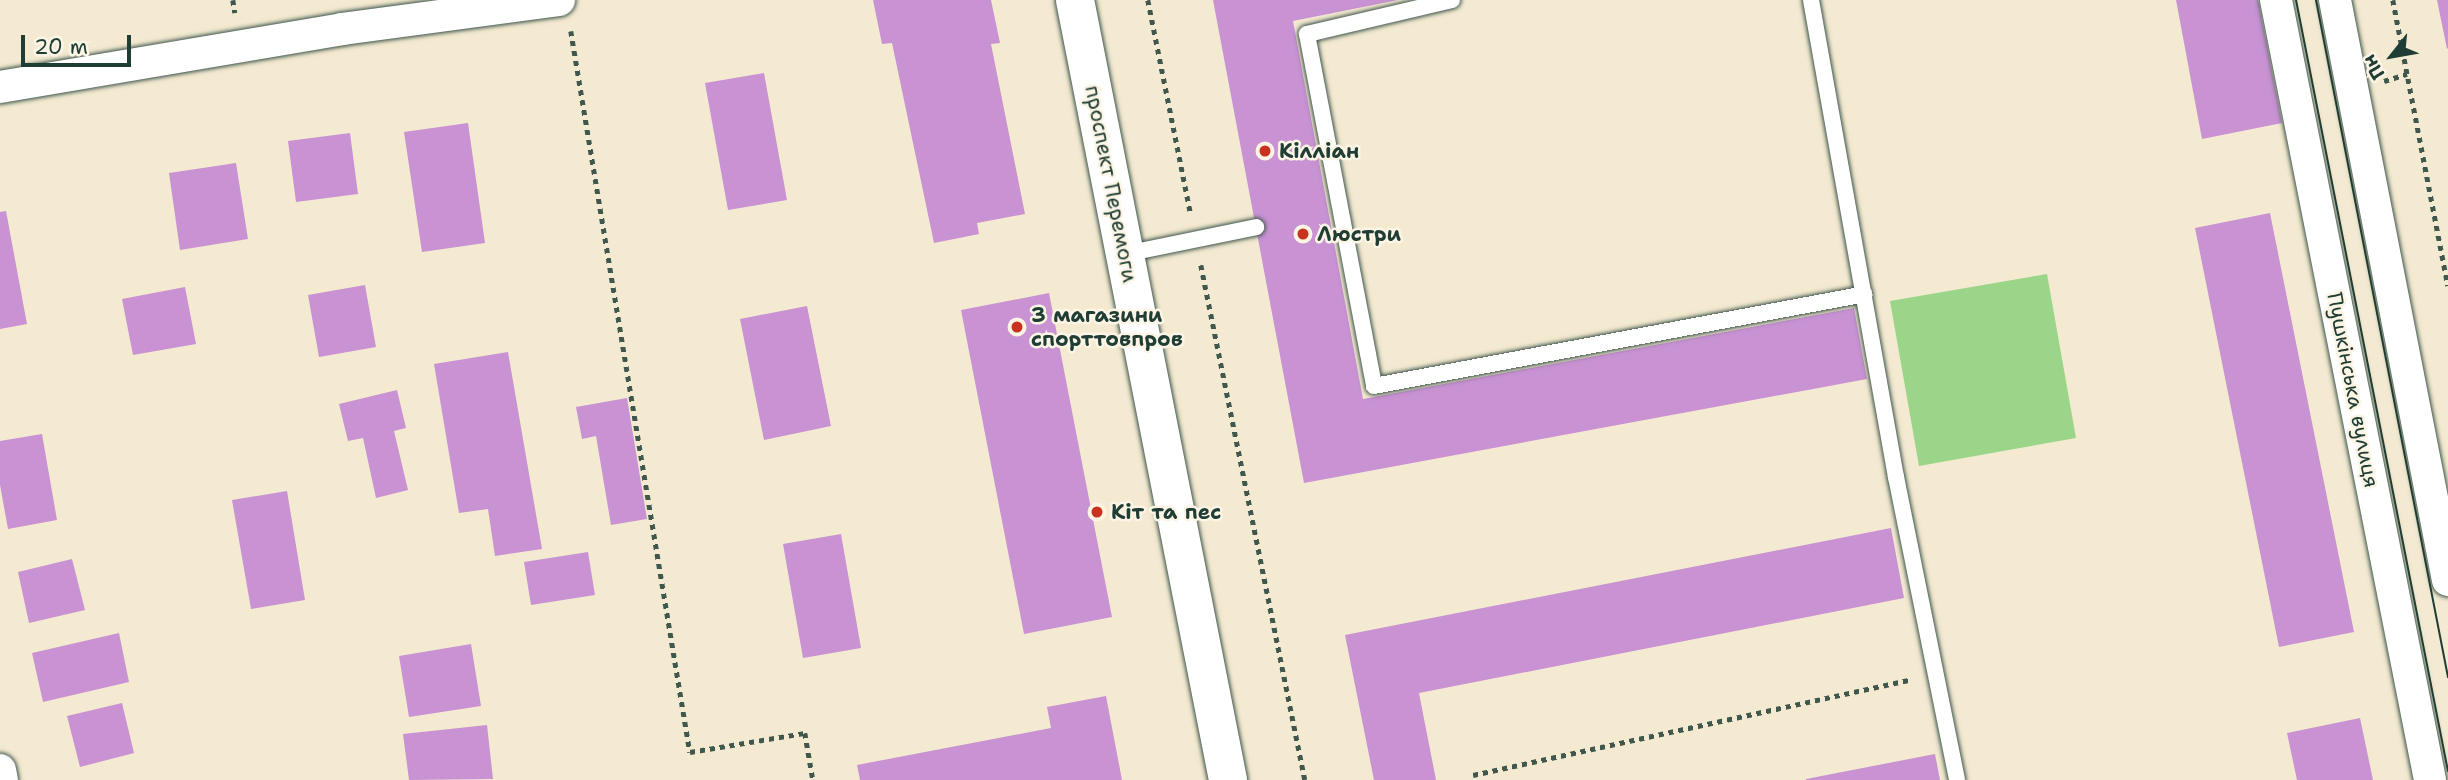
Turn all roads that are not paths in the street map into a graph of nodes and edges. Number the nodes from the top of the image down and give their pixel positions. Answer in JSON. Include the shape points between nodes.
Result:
{"nodes":[{"id":1,"x":1075,"y":0,"type":"edge"},
{"id":2,"x":1452,"y":0,"type":"edge"},
{"id":3,"x":1811,"y":0,"type":"edge"},
{"id":4,"x":2276,"y":0,"type":"edge"},
{"id":5,"x":2335,"y":0,"type":"edge"},
{"id":6,"x":565,"y":14,"type":"edge"},
{"id":7,"x":0,"y":87,"type":"edge"},
{"id":8,"x":1256,"y":227,"type":"dead end"},
{"id":9,"x":1125,"y":254,"type":"junction"},
{"id":10,"x":1864,"y":294,"type":"junction"},
{"id":11,"x":2448,"y":580,"type":"edge"},
{"id":12,"x":0,"y":771,"type":"edge"},
{"id":13,"x":2,"y":780,"type":"edge"},
{"id":14,"x":1228,"y":780,"type":"edge"},
{"id":15,"x":1957,"y":780,"type":"edge"},
{"id":16,"x":2430,"y":780,"type":"edge"}],
"edges":[{"from":1,"to":9,"type":"main road","name":"проспект Перемоги"},
{"from":2,"to":10,"type":"lane","via":[[1307,34],[1335,213],[1374,386]]},
{"from":3,"to":10,"type":"lane"},
{"from":4,"to":16,"type":"street","name":"Пушкінська вулиця"},
{"from":5,"to":11,"type":"street"},
{"from":6,"to":7,"type":"street","via":[[342,29]]},
{"from":8,"to":9,"type":"lane"},
{"from":9,"to":14,"type":"main road","name":"проспект Перемоги"},
{"from":10,"to":15,"type":"lane"},
{"from":12,"to":13,"type":"street"}]}
